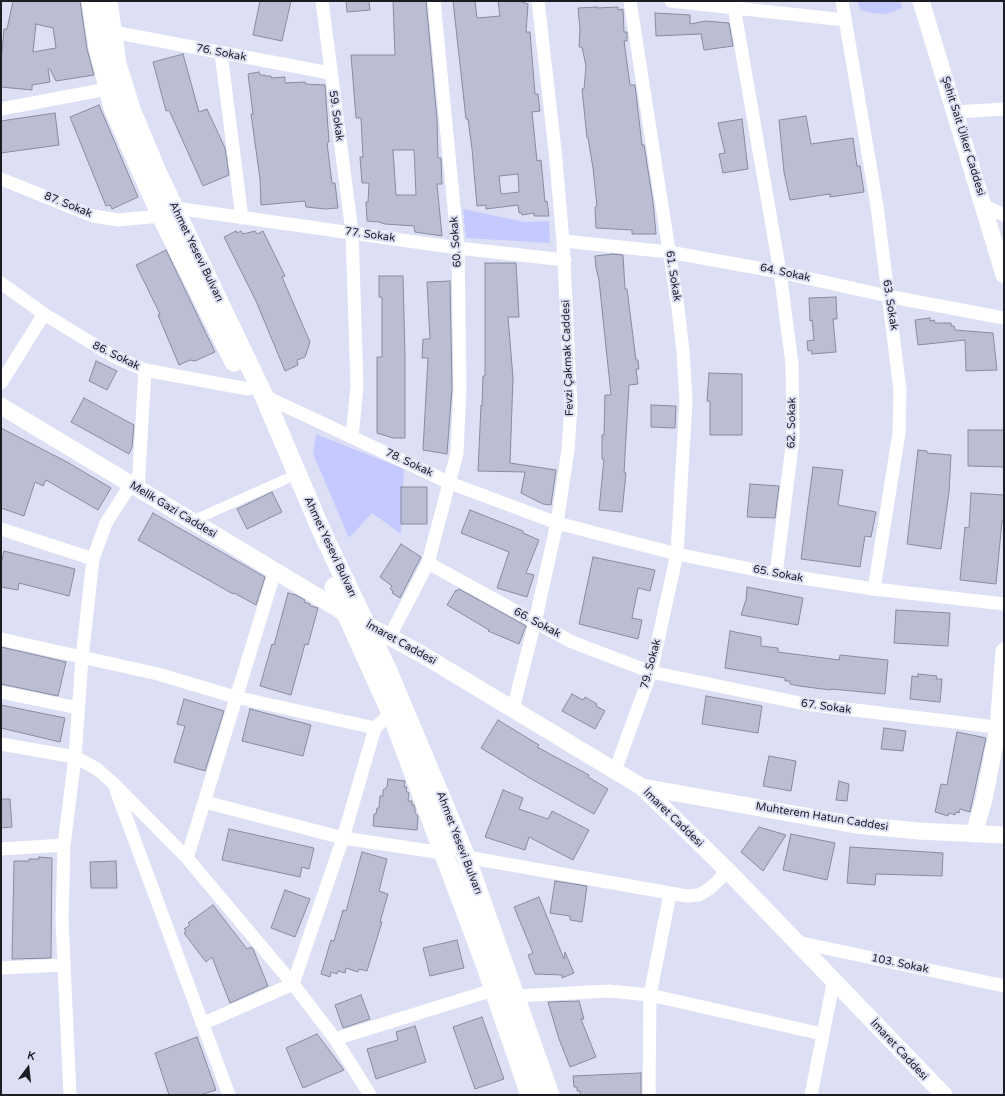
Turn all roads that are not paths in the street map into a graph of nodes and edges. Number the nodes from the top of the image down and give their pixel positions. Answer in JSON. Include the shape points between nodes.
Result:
{"nodes":[{"id":1,"x":91,"y":1,"type":"edge"},
{"id":2,"x":108,"y":1,"type":"edge"},
{"id":3,"x":322,"y":1,"type":"edge"},
{"id":4,"x":434,"y":1,"type":"edge"},
{"id":5,"x":538,"y":1,"type":"edge"},
{"id":6,"x":630,"y":1,"type":"edge"},
{"id":7,"x":671,"y":1,"type":"edge"},
{"id":8,"x":842,"y":1,"type":"edge"},
{"id":9,"x":921,"y":1,"type":"edge"},
{"id":10,"x":734,"y":5,"type":"edge"},
{"id":11,"x":845,"y":20,"type":"junction"},
{"id":12,"x":113,"y":32,"type":"junction"},
{"id":13,"x":221,"y":53,"type":"junction"},
{"id":14,"x":330,"y":73,"type":"junction"},
{"id":15,"x":107,"y":88,"type":"junction"},
{"id":16,"x":1,"y":109,"type":"edge"},
{"id":17,"x":1004,"y":109,"type":"edge"},
{"id":18,"x":956,"y":112,"type":"junction"},
{"id":19,"x":1,"y":179,"type":"edge"},
{"id":20,"x":984,"y":206,"type":"junction"},
{"id":21,"x":168,"y":212,"type":"junction"},
{"id":22,"x":1004,"y":215,"type":"edge"},
{"id":23,"x":242,"y":218,"type":"junction"},
{"id":24,"x":352,"y":232,"type":"junction"},
{"id":25,"x":563,"y":240,"type":"junction"},
{"id":26,"x":458,"y":248,"type":"junction"},
{"id":27,"x":669,"y":252,"type":"junction"},
{"id":28,"x":565,"y":260,"type":"junction"},
{"id":29,"x":780,"y":272,"type":"junction"},
{"id":30,"x":1004,"y":272,"type":"edge"},
{"id":31,"x":1004,"y":275,"type":"edge"},
{"id":32,"x":1,"y":283,"type":"edge"},
{"id":33,"x":887,"y":296,"type":"junction"},
{"id":34,"x":44,"y":314,"type":"junction"},
{"id":35,"x":1004,"y":318,"type":"edge"},
{"id":36,"x":145,"y":370,"type":"junction"},
{"id":37,"x":1,"y":383,"type":"edge"},
{"id":38,"x":256,"y":392,"type":"junction"},
{"id":39,"x":1,"y":406,"type":"edge"},
{"id":40,"x":352,"y":437,"type":"junction"},
{"id":41,"x":286,"y":478,"type":"junction"},
{"id":42,"x":450,"y":483,"type":"junction"},
{"id":43,"x":134,"y":487,"type":"junction"},
{"id":44,"x":192,"y":521,"type":"junction"},
{"id":45,"x":557,"y":523,"type":"junction"},
{"id":46,"x":1,"y":529,"type":"edge"},
{"id":47,"x":676,"y":554,"type":"junction"},
{"id":48,"x":94,"y":560,"type":"junction"},
{"id":49,"x":428,"y":563,"type":"junction"},
{"id":50,"x":275,"y":571,"type":"junction"},
{"id":51,"x":776,"y":574,"type":"junction"},
{"id":52,"x":874,"y":590,"type":"junction"},
{"id":53,"x":1004,"y":604,"type":"edge"},
{"id":54,"x":346,"y":613,"type":"junction"},
{"id":55,"x":535,"y":622,"type":"junction"},
{"id":56,"x":366,"y":623,"type":"junction"},
{"id":57,"x":390,"y":636,"type":"junction"},
{"id":58,"x":1,"y":639,"type":"edge"},
{"id":59,"x":1004,"y":651,"type":"edge"},
{"id":60,"x":82,"y":658,"type":"junction"},
{"id":61,"x":651,"y":672,"type":"junction"},
{"id":62,"x":1,"y":692,"type":"edge"},
{"id":63,"x":235,"y":697,"type":"junction"},
{"id":64,"x":78,"y":708,"type":"junction"},
{"id":65,"x":513,"y":709,"type":"junction"},
{"id":66,"x":391,"y":713,"type":"junction"},
{"id":67,"x":375,"y":728,"type":"junction"},
{"id":68,"x":1001,"y":728,"type":"edge"},
{"id":69,"x":1,"y":744,"type":"edge"},
{"id":70,"x":75,"y":757,"type":"junction"},
{"id":71,"x":615,"y":770,"type":"junction"},
{"id":72,"x":114,"y":784,"type":"junction"},
{"id":73,"x":642,"y":787,"type":"junction"},
{"id":74,"x":205,"y":802,"type":"junction"},
{"id":75,"x":974,"y":834,"type":"junction"},
{"id":76,"x":1004,"y":835,"type":"edge"},
{"id":77,"x":343,"y":838,"type":"junction"},
{"id":78,"x":64,"y":845,"type":"junction"},
{"id":79,"x":1,"y":849,"type":"edge"},
{"id":80,"x":443,"y":853,"type":"junction"},
{"id":81,"x":466,"y":857,"type":"junction"},
{"id":82,"x":187,"y":858,"type":"junction"},
{"id":83,"x":726,"y":869,"type":"junction"},
{"id":84,"x":670,"y":894,"type":"junction"},
{"id":85,"x":797,"y":942,"type":"junction"},
{"id":86,"x":64,"y":965,"type":"junction"},
{"id":87,"x":1,"y":968,"type":"edge"},
{"id":88,"x":834,"y":979,"type":"junction"},
{"id":89,"x":293,"y":984,"type":"junction"},
{"id":90,"x":1004,"y":986,"type":"edge"},
{"id":91,"x":493,"y":990,"type":"junction"},
{"id":92,"x":650,"y":995,"type":"junction"},
{"id":93,"x":516,"y":996,"type":"junction"},
{"id":94,"x":202,"y":1024,"type":"junction"},
{"id":95,"x":822,"y":1034,"type":"junction"},
{"id":96,"x":335,"y":1040,"type":"junction"},
{"id":97,"x":70,"y":1095,"type":"edge"},
{"id":98,"x":229,"y":1095,"type":"edge"},
{"id":99,"x":370,"y":1095,"type":"edge"},
{"id":100,"x":530,"y":1095,"type":"edge"},
{"id":101,"x":550,"y":1095,"type":"edge"},
{"id":102,"x":649,"y":1095,"type":"edge"},
{"id":103,"x":811,"y":1095,"type":"edge"},
{"id":104,"x":944,"y":1095,"type":"edge"}],
"edges":[{"from":1,"to":15,"type":"main road","name":"Ahmet Yesevi Bulvarı"},
{"from":2,"to":12,"type":"main road","name":"Ahmet Yesevi Bulvarı"},
{"from":3,"to":14,"type":"street","name":"59. Sokak"},
{"from":4,"to":26,"type":"street","name":"60. Sokak"},
{"from":5,"to":25,"type":"street","name":"Fevzi Çakmak Caddesi","via":[[556,150]]},
{"from":6,"to":27,"type":"street","name":"61. Sokak"},
{"from":7,"to":10,"type":"street"},
{"from":8,"to":11,"type":"street","name":"63. Sokak"},
{"from":9,"to":18,"type":"street","name":"Şehit Sait Ülker Caddesi"},
{"from":10,"to":11,"type":"street"},
{"from":10,"to":29,"type":"street","name":"62. Sokak"},
{"from":11,"to":33,"type":"street","name":"63. Sokak","via":[[877,206]]},
{"from":12,"to":13,"type":"street","name":"76. Sokak"},
{"from":12,"to":21,"type":"main road","name":"Ahmet Yesevi Bulvarı","via":[[117,64]]},
{"from":13,"to":14,"type":"street","name":"76. Sokak"},
{"from":13,"to":23,"type":"street"},
{"from":14,"to":24,"type":"street","name":"59. Sokak"},
{"from":15,"to":16,"type":"street"},
{"from":15,"to":21,"type":"main road","name":"Ahmet Yesevi Bulvarı","via":[[113,108]]},
{"from":17,"to":18,"type":"street"},
{"from":18,"to":20,"type":"street","name":"Şehit Sait Ülker Caddesi"},
{"from":19,"to":21,"type":"street","name":"87. Sokak","via":[[93,216],[118,220]]},
{"from":20,"to":22,"type":"street"},
{"from":20,"to":30,"type":"street","name":"Şehit Sait Ülker Caddesi"},
{"from":21,"to":23,"type":"street","name":"77. Sokak"},
{"from":21,"to":38,"type":"main road","name":"Ahmet Yesevi Bulvarı"},
{"from":23,"to":24,"type":"street","name":"77. Sokak"},
{"from":24,"to":26,"type":"street","name":"77. Sokak"},
{"from":24,"to":40,"type":"street","name":"59. Sokak","via":[[357,386]]},
{"from":25,"to":27,"type":"street","name":"64. Sokak"},
{"from":25,"to":28,"type":"street","name":"Fevzi Çakmak Caddesi"},
{"from":26,"to":28,"type":"street","name":"77. Sokak"},
{"from":26,"to":42,"type":"street","name":"60. Sokak","via":[[460,388],[457,453]]},
{"from":27,"to":29,"type":"street","name":"64. Sokak"},
{"from":27,"to":47,"type":"street","name":"61. Sokak","via":[[683,351],[686,401]]},
{"from":28,"to":45,"type":"street","name":"Fevzi Çakmak Caddesi","via":[[571,407],[568,450]]},
{"from":29,"to":33,"type":"street","name":"64. Sokak"},
{"from":29,"to":51,"type":"street","name":"62. Sokak","via":[[792,364],[792,438]]},
{"from":30,"to":31,"type":"street","name":"Şehit Sait Ülker Caddesi"},
{"from":32,"to":34,"type":"street","name":"86. Sokak"},
{"from":33,"to":35,"type":"street","name":"64. Sokak"},
{"from":33,"to":52,"type":"street","name":"63. Sokak","via":[[896,344],[900,390],[899,434]]},
{"from":34,"to":36,"type":"street","name":"86. Sokak","via":[[113,356]]},
{"from":34,"to":37,"type":"street"},
{"from":36,"to":38,"type":"street","name":"86. Sokak"},
{"from":36,"to":43,"type":"street"},
{"from":38,"to":40,"type":"street","name":"78. Sokak"},
{"from":38,"to":41,"type":"main road","name":"Ahmet Yesevi Bulvarı"},
{"from":38,"to":56,"type":"main road","name":"Ahmet Yesevi Bulvarı"},
{"from":39,"to":43,"type":"street","name":"Melik Gazi Caddesi"},
{"from":40,"to":42,"type":"street","name":"78. Sokak"},
{"from":41,"to":44,"type":"street"},
{"from":41,"to":54,"type":"main road","name":"Ahmet Yesevi Bulvarı"},
{"from":42,"to":45,"type":"street","name":"78. Sokak"},
{"from":42,"to":49,"type":"street","name":"60. Sokak"},
{"from":43,"to":44,"type":"street","name":"Melik Gazi Caddesi"},
{"from":43,"to":48,"type":"street","via":[[106,523]]},
{"from":44,"to":50,"type":"street","name":"Melik Gazi Caddesi"},
{"from":45,"to":47,"type":"street","name":"65. Sokak"},
{"from":45,"to":55,"type":"street","name":"Fevzi Çakmak Caddesi"},
{"from":46,"to":48,"type":"street"},
{"from":47,"to":51,"type":"street","name":"65. Sokak"},
{"from":47,"to":61,"type":"street","name":"79. Sokak"},
{"from":48,"to":60,"type":"street"},
{"from":49,"to":55,"type":"street","name":"66. Sokak"},
{"from":49,"to":57,"type":"street","name":"60. Sokak"},
{"from":50,"to":54,"type":"street","name":"Melik Gazi Caddesi"},
{"from":50,"to":63,"type":"street"},
{"from":51,"to":52,"type":"street","name":"65. Sokak"},
{"from":52,"to":53,"type":"street","name":"65. Sokak"},
{"from":54,"to":56,"type":"street","name":"İmaret Caddesi"},
{"from":54,"to":66,"type":"main road","name":"Ahmet Yesevi Bulvarı"},
{"from":55,"to":61,"type":"street","name":"66. Sokak","via":[[572,642]]},
{"from":55,"to":65,"type":"street","name":"Fevzi Çakmak Caddesi"},
{"from":56,"to":57,"type":"street","name":"İmaret Caddesi"},
{"from":56,"to":81,"type":"main road","name":"Ahmet Yesevi Bulvarı"},
{"from":57,"to":65,"type":"street","name":"İmaret Caddesi"},
{"from":58,"to":60,"type":"street"},
{"from":59,"to":68,"type":"street"},
{"from":60,"to":63,"type":"street","via":[[158,674]]},
{"from":60,"to":64,"type":"street"},
{"from":61,"to":68,"type":"street","name":"67. Sokak","via":[[805,704]]},
{"from":61,"to":71,"type":"street","name":"79. Sokak"},
{"from":62,"to":64,"type":"street"},
{"from":63,"to":67,"type":"street"},
{"from":63,"to":74,"type":"street"},
{"from":64,"to":70,"type":"street"},
{"from":65,"to":71,"type":"street","name":"İmaret Caddesi"},
{"from":66,"to":67,"type":"street"},
{"from":66,"to":80,"type":"main road","name":"Ahmet Yesevi Bulvarı"},
{"from":67,"to":77,"type":"street"},
{"from":68,"to":75,"type":"street"},
{"from":69,"to":70,"type":"street"},
{"from":70,"to":72,"type":"street","via":[[96,769]]},
{"from":70,"to":78,"type":"street"},
{"from":71,"to":73,"type":"street","name":"İmaret Caddesi"},
{"from":72,"to":82,"type":"street"},
{"from":72,"to":94,"type":"street"},
{"from":73,"to":75,"type":"street","name":"Muhterem Hatun Caddesi","via":[[856,825]]},
{"from":73,"to":83,"type":"street","name":"İmaret Caddesi"},
{"from":74,"to":77,"type":"street"},
{"from":74,"to":82,"type":"street"},
{"from":75,"to":76,"type":"street","name":"Muhterem Hatun Caddesi"},
{"from":77,"to":80,"type":"street"},
{"from":77,"to":89,"type":"street"},
{"from":78,"to":79,"type":"street"},
{"from":78,"to":86,"type":"street"},
{"from":80,"to":91,"type":"main road","name":"Ahmet Yesevi Bulvarı"},
{"from":81,"to":84,"type":"street"},
{"from":81,"to":93,"type":"main road","name":"Ahmet Yesevi Bulvarı"},
{"from":82,"to":89,"type":"street"},
{"from":83,"to":84,"type":"street","via":[[719,880],[699,896]]},
{"from":83,"to":85,"type":"street","name":"İmaret Caddesi"},
{"from":84,"to":92,"type":"street"},
{"from":85,"to":88,"type":"street","name":"İmaret Caddesi"},
{"from":85,"to":90,"type":"street","name":"103. Sokak"},
{"from":86,"to":87,"type":"street"},
{"from":86,"to":97,"type":"street"},
{"from":88,"to":95,"type":"street"},
{"from":88,"to":104,"type":"street","name":"İmaret Caddesi"},
{"from":89,"to":94,"type":"street"},
{"from":89,"to":96,"type":"street"},
{"from":91,"to":96,"type":"street"},
{"from":91,"to":100,"type":"main road","name":"Ahmet Yesevi Bulvarı"},
{"from":92,"to":93,"type":"street","via":[[609,991]]},
{"from":92,"to":95,"type":"street"},
{"from":92,"to":102,"type":"street"},
{"from":93,"to":101,"type":"main road","name":"Ahmet Yesevi Bulvarı"},
{"from":94,"to":98,"type":"street"},
{"from":95,"to":103,"type":"street"},
{"from":96,"to":99,"type":"street"}]}
